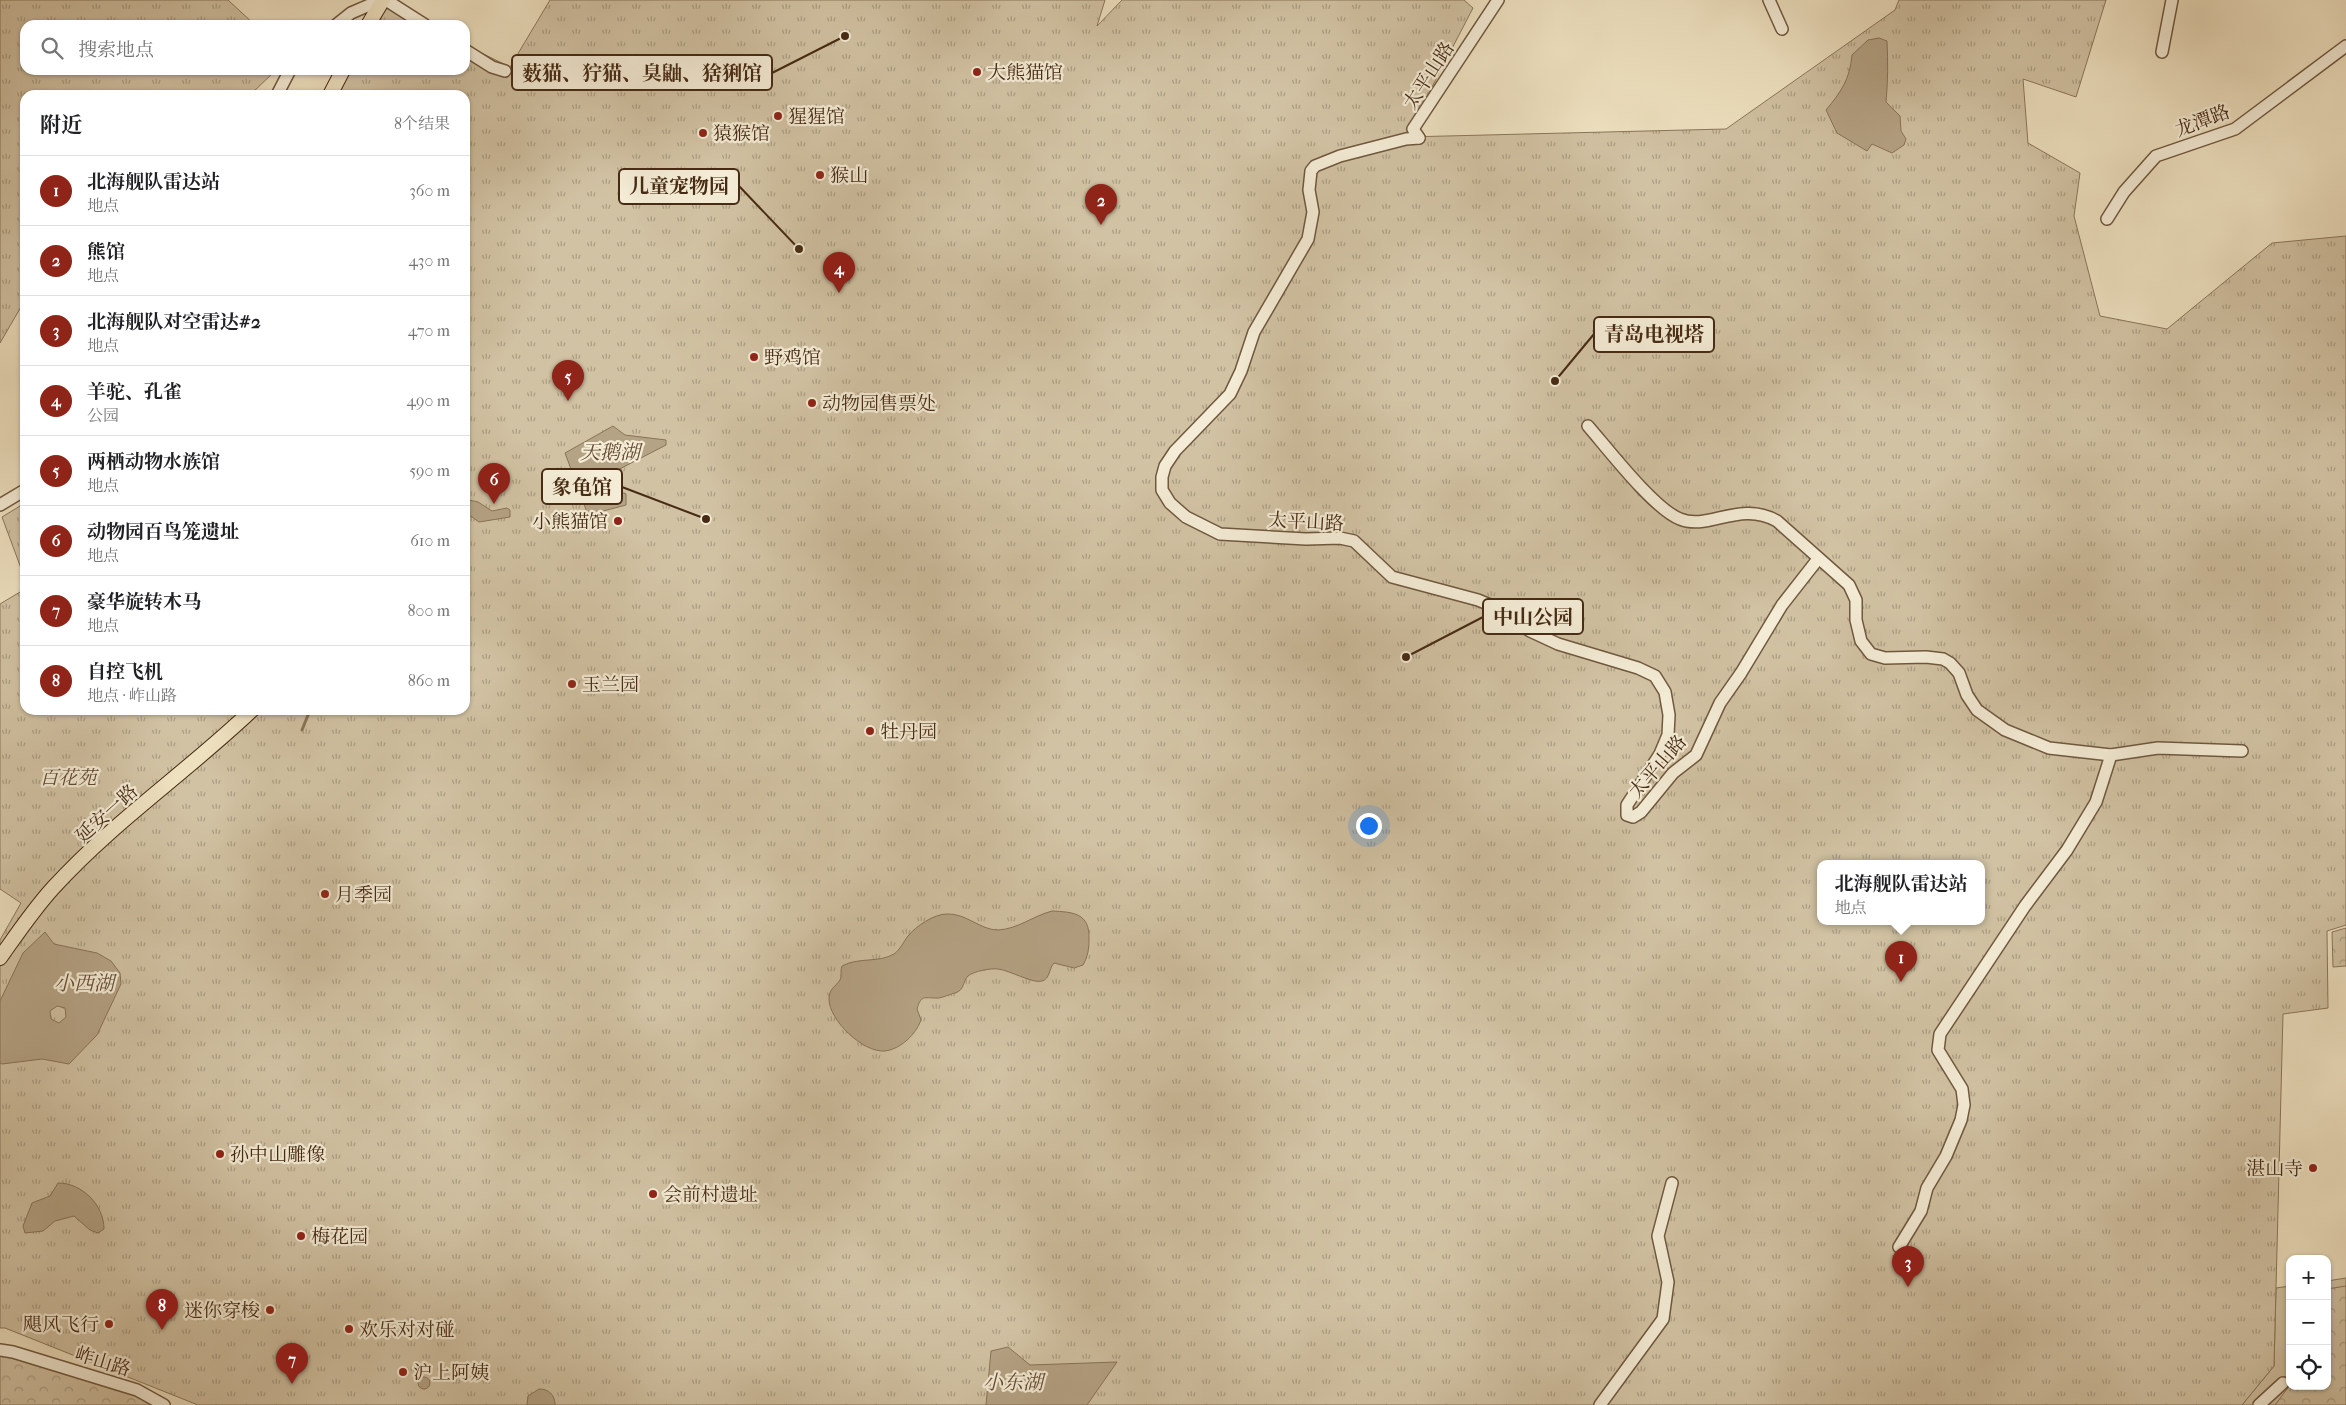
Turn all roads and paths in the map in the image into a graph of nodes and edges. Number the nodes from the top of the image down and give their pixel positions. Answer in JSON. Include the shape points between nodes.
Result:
{"nodes":[{"id":1,"x":383,"y":0,"type":"edge"},
{"id":2,"x":1498,"y":0,"type":"edge"},
{"id":3,"x":1769,"y":0,"type":"edge"},
{"id":4,"x":2172,"y":0,"type":"edge"},
{"id":5,"x":342,"y":20,"type":"edge"},
{"id":6,"x":371,"y":20,"type":"edge"},
{"id":7,"x":417,"y":20,"type":"edge"},
{"id":8,"x":1782,"y":29,"type":"dead end"},
{"id":9,"x":2346,"y":46,"type":"edge"},
{"id":10,"x":2162,"y":52,"type":"dead end"},
{"id":11,"x":470,"y":53,"type":"edge"},
{"id":12,"x":505,"y":71,"type":"dead end"},
{"id":13,"x":287,"y":75,"type":"edge"},
{"id":14,"x":340,"y":75,"type":"edge"},
{"id":15,"x":280,"y":90,"type":"edge"},
{"id":16,"x":333,"y":90,"type":"edge"},
{"id":17,"x":2107,"y":219,"type":"dead end"},
{"id":18,"x":1588,"y":426,"type":"dead end"},
{"id":19,"x":20,"y":493,"type":"edge"},
{"id":20,"x":0,"y":505,"type":"edge"},
{"id":21,"x":1818,"y":559,"type":"junction"},
{"id":22,"x":246,"y":715,"type":"edge"},
{"id":23,"x":2242,"y":751,"type":"dead end"},
{"id":24,"x":2111,"y":756,"type":"junction"},
{"id":25,"x":0,"y":958,"type":"edge"},
{"id":26,"x":1672,"y":1183,"type":"dead end"},
{"id":27,"x":1899,"y":1247,"type":"dead end"},
{"id":28,"x":0,"y":1350,"type":"edge"},
{"id":29,"x":2283,"y":1384,"type":"dead end"},
{"id":30,"x":164,"y":1405,"type":"edge"},
{"id":31,"x":1600,"y":1405,"type":"edge"},
{"id":32,"x":2259,"y":1405,"type":"edge"}],
"edges":[{"from":1,"to":5,"type":"street"},
{"from":1,"to":6,"type":"main road"},
{"from":1,"to":7,"type":"street"},
{"from":2,"to":21,"type":"street","name":"太平山路","via":[[1413,129],[1419,138],[1340,156],[1315,166],[1311,171],[1309,190],[1314,212],[1308,239],[1254,332],[1230,394],[1165,466],[1162,490],[1186,518],[1220,534],[1354,541],[1392,577],[1478,600],[1558,644],[1655,676],[1665,692],[1668,735],[1660,754],[1627,805],[1627,815],[1633,817],[1641,812],[1673,773],[1696,755],[1720,703],[1782,604]]},
{"from":3,"to":8,"type":"street"},
{"from":4,"to":10,"type":"street"},
{"from":9,"to":17,"type":"street","name":"龙潭路","via":[[2235,129],[2156,156],[2124,192]]},
{"from":11,"to":12,"type":"street"},
{"from":13,"to":15,"type":"street"},
{"from":14,"to":16,"type":"main road"},
{"from":18,"to":21,"type":"street","via":[[1660,507],[1680,520],[1700,521],[1743,513],[1765,514]]},
{"from":19,"to":20,"type":"street"},
{"from":21,"to":24,"type":"street","via":[[1849,585],[1856,600],[1861,641],[1871,654],[1885,658],[1943,659],[1959,673],[1977,710],[2005,730],[2049,748]]},
{"from":22,"to":25,"type":"main road","name":"延安一路","via":[[54,886]]},
{"from":23,"to":24,"type":"street","via":[[2158,748]]},
{"from":24,"to":27,"type":"street","via":[[2096,802],[2067,850],[2025,906],[1940,1034],[1938,1050],[1962,1089],[1964,1105],[1946,1156],[1927,1188],[1921,1211]]},
{"from":26,"to":31,"type":"street","via":[[1658,1236],[1668,1282],[1663,1319]]},
{"from":28,"to":30,"type":"street","name":"岞山路","via":[[137,1390]]},
{"from":29,"to":32,"type":"street"}]}
